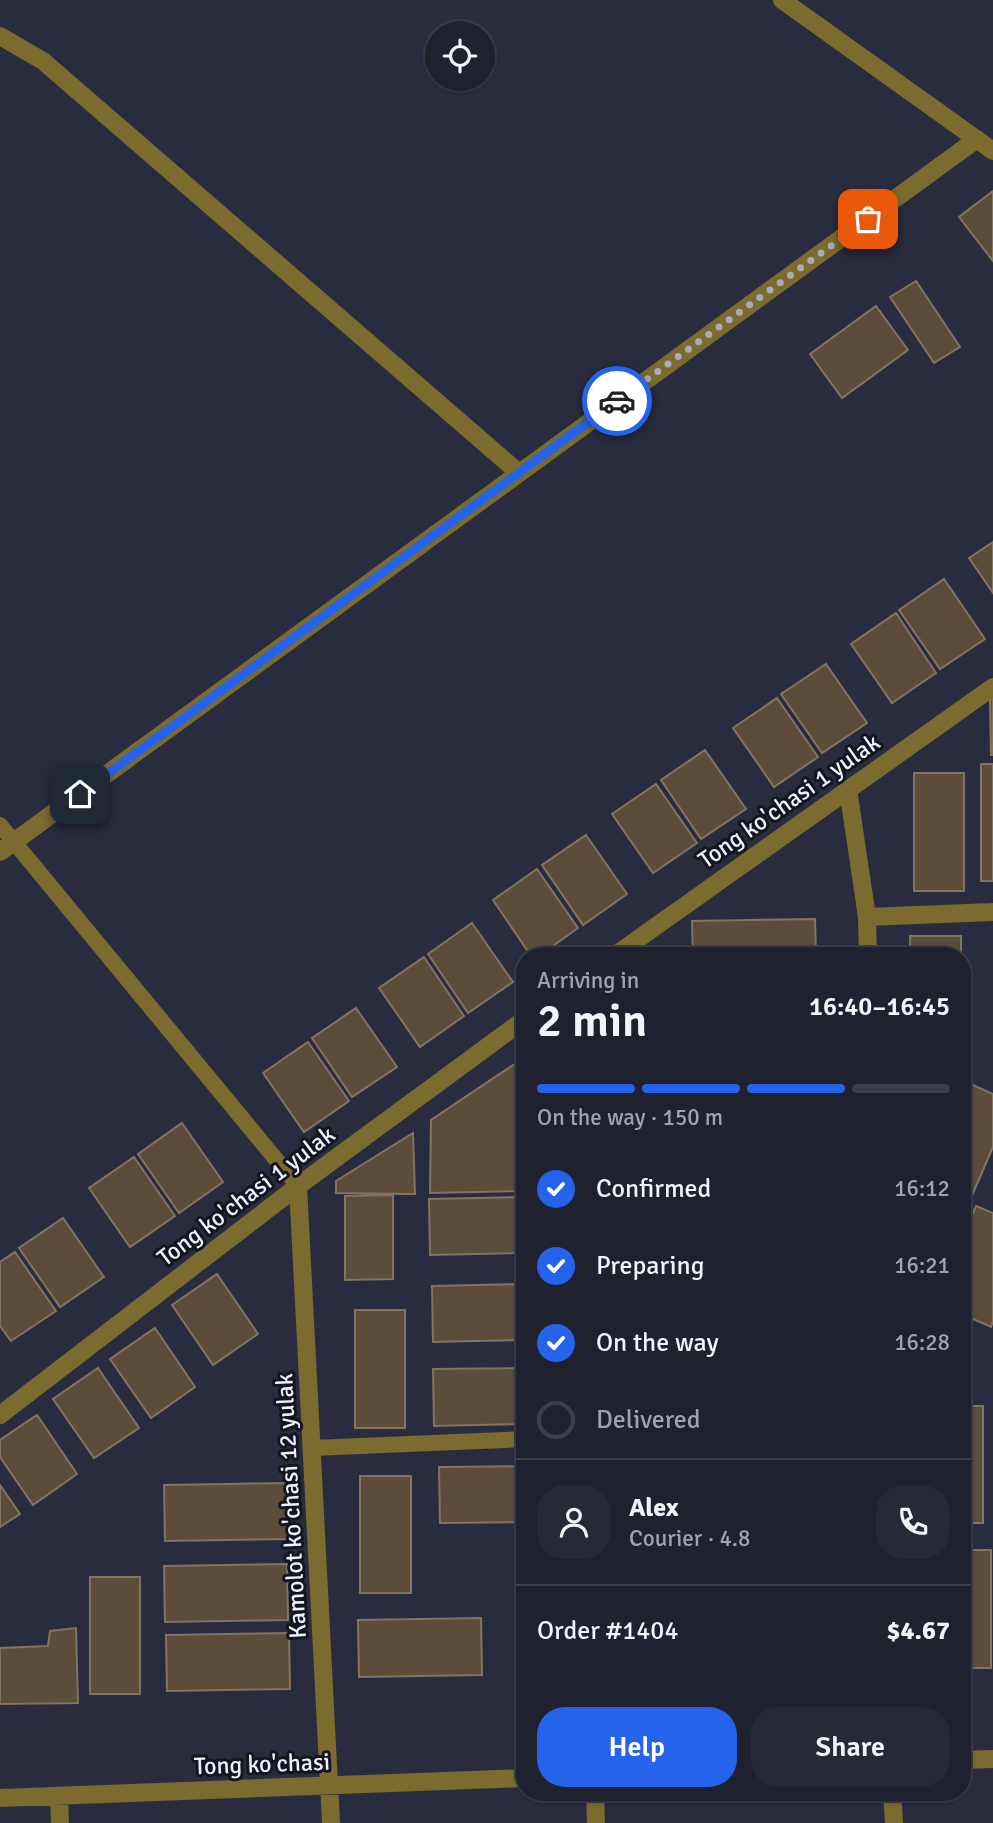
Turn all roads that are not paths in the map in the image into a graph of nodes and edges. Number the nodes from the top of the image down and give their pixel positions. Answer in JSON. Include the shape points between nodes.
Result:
{"nodes":[{"id":1,"x":782,"y":0,"type":"edge"},
{"id":2,"x":0,"y":36,"type":"edge"},
{"id":3,"x":977,"y":139,"type":"junction"},
{"id":4,"x":993,"y":151,"type":"edge"},
{"id":5,"x":518,"y":472,"type":"junction"},
{"id":6,"x":993,"y":687,"type":"edge"},
{"id":7,"x":848,"y":789,"type":"junction"},
{"id":8,"x":0,"y":825,"type":"edge"},
{"id":9,"x":7,"y":847,"type":"edge"},
{"id":10,"x":993,"y":912,"type":"edge"},
{"id":11,"x":867,"y":917,"type":"junction"},
{"id":12,"x":627,"y":947,"type":"edge"},
{"id":13,"x":869,"y":947,"type":"edge"},
{"id":14,"x":516,"y":1026,"type":"edge"},
{"id":15,"x":298,"y":1186,"type":"junction"},
{"id":16,"x":0,"y":1415,"type":"edge"},
{"id":17,"x":516,"y":1439,"type":"edge"},
{"id":18,"x":312,"y":1448,"type":"junction"},
{"id":19,"x":993,"y":1759,"type":"edge"},
{"id":20,"x":971,"y":1760,"type":"edge"},
{"id":21,"x":516,"y":1778,"type":"edge"},
{"id":22,"x":330,"y":1786,"type":"junction"},
{"id":23,"x":59,"y":1796,"type":"junction"},
{"id":24,"x":0,"y":1798,"type":"edge"},
{"id":25,"x":595,"y":1801,"type":"edge"},
{"id":26,"x":893,"y":1801,"type":"edge"},
{"id":27,"x":60,"y":1823,"type":"edge"},
{"id":28,"x":331,"y":1823,"type":"edge"},
{"id":29,"x":596,"y":1823,"type":"edge"},
{"id":30,"x":894,"y":1823,"type":"edge"}],
"edges":[{"from":1,"to":3,"type":"street"},
{"from":2,"to":5,"type":"street","via":[[43,61]]},
{"from":3,"to":4,"type":"street"},
{"from":3,"to":5,"type":"street"},
{"from":5,"to":9,"type":"street"},
{"from":6,"to":7,"type":"street","name":"Tong ko'chasi 1 yulak"},
{"from":7,"to":11,"type":"street"},
{"from":7,"to":12,"type":"street","name":"Tong ko'chasi 1 yulak"},
{"from":8,"to":9,"type":"lane"},
{"from":9,"to":15,"type":"lane"},
{"from":10,"to":11,"type":"street"},
{"from":11,"to":13,"type":"street"},
{"from":14,"to":15,"type":"street","name":"Tong ko'chasi 1 yulak"},
{"from":15,"to":16,"type":"street","name":"Tong ko'chasi 1 yulak"},
{"from":15,"to":18,"type":"street","name":"Kamolot ko'chasi 12 yulak"},
{"from":17,"to":18,"type":"lane"},
{"from":18,"to":22,"type":"street","name":"Kamolot ko'chasi 12 yulak"},
{"from":19,"to":20,"type":"street"},
{"from":21,"to":22,"type":"street","name":"Tong ko'chasi"},
{"from":22,"to":23,"type":"street","name":"Tong ko'chasi"},
{"from":22,"to":28,"type":"street","name":"Kamolot ko'chasi 12 yulak"},
{"from":23,"to":24,"type":"street","name":"Tong ko'chasi"},
{"from":23,"to":27,"type":"street"},
{"from":25,"to":29,"type":"street"},
{"from":26,"to":30,"type":"street"}]}
